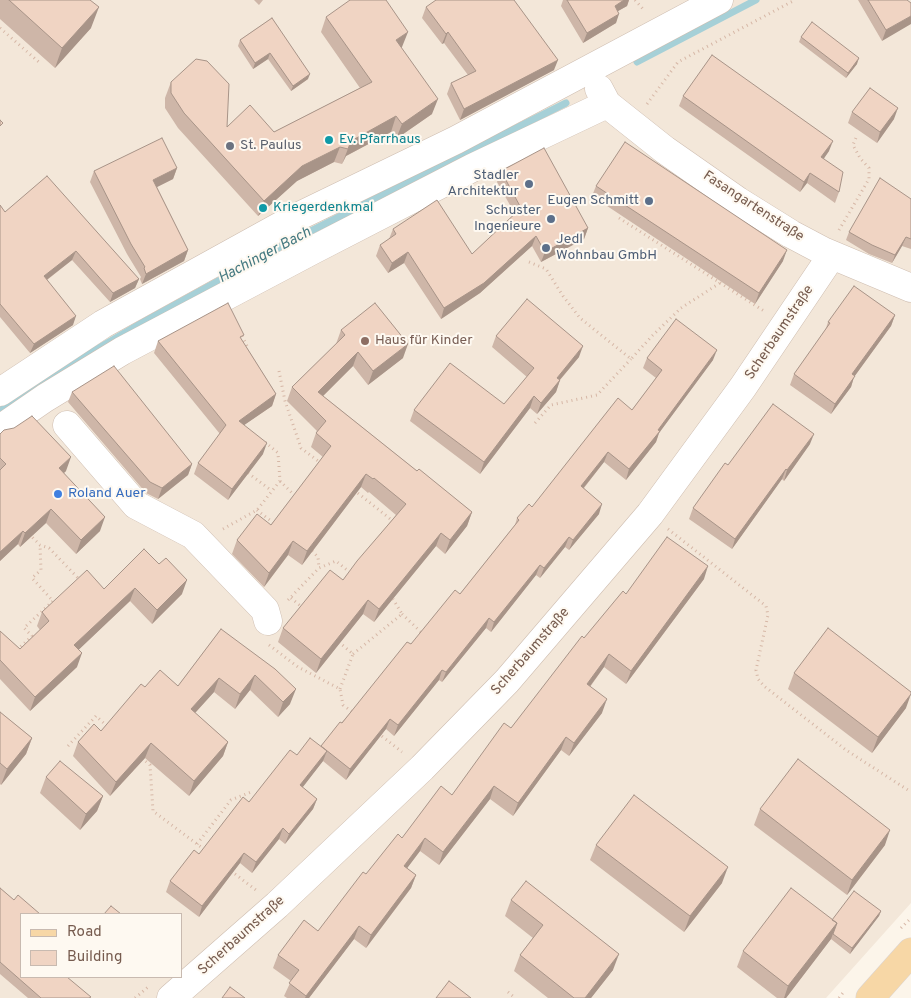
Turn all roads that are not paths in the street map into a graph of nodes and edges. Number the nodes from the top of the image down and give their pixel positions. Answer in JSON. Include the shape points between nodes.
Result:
{"nodes":[{"id":1,"x":719,"y":0,"type":"edge"},
{"id":2,"x":589,"y":70,"type":"junction"},
{"id":3,"x":607,"y":104,"type":"junction"},
{"id":4,"x":464,"y":154,"type":"junction"},
{"id":5,"x":829,"y":254,"type":"junction"},
{"id":6,"x":911,"y":288,"type":"edge"},
{"id":7,"x":112,"y":338,"type":"junction"},
{"id":8,"x":0,"y":392,"type":"edge"},
{"id":9,"x":67,"y":425,"type":"dead end"},
{"id":10,"x":0,"y":429,"type":"edge"},
{"id":11,"x":268,"y":621,"type":"road end"},
{"id":12,"x":911,"y":952,"type":"edge"},
{"id":13,"x":171,"y":998,"type":"edge"},
{"id":14,"x":870,"y":998,"type":"edge"}],
"edges":[{"from":1,"to":2,"type":"street"},
{"from":2,"to":3,"type":"street"},
{"from":2,"to":4,"type":"street"},
{"from":3,"to":4,"type":"street"},
{"from":3,"to":5,"type":"street","name":"Fasangartenstraße","via":[[738,201]]},
{"from":4,"to":7,"type":"street","via":[[305,254]]},
{"from":4,"to":7,"type":"street","via":[[294,218]]},
{"from":5,"to":6,"type":"street","name":"Fasangartenstraße"},
{"from":5,"to":13,"type":"street","name":"Scherbaumstraße","via":[[743,387],[650,514],[507,681],[422,768],[277,905]]},
{"from":7,"to":8,"type":"street"},
{"from":7,"to":10,"type":"street","via":[[45,398]]},
{"from":9,"to":11,"type":"street","via":[[136,505],[193,535],[265,610]]},
{"from":12,"to":14,"type":"main road"}]}
